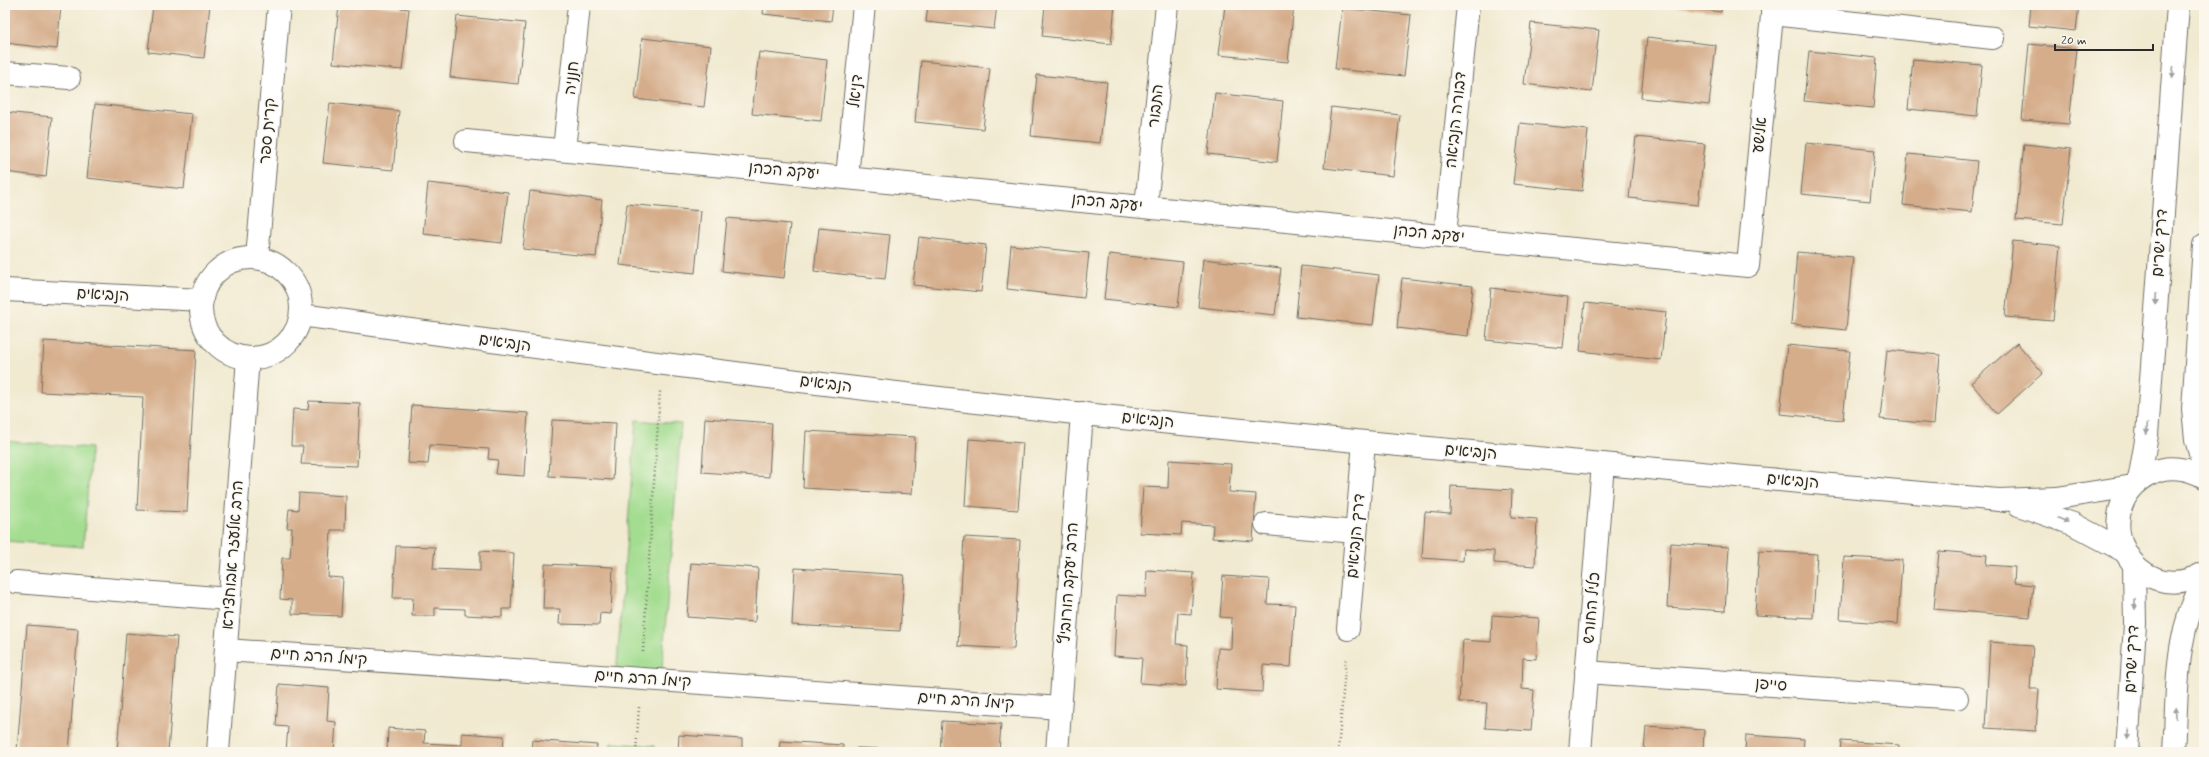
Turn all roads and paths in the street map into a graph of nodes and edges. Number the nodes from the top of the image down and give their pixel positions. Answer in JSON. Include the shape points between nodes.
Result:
{"nodes":[{"id":1,"x":279,"y":5,"type":"edge"},
{"id":2,"x":579,"y":5,"type":"edge"},
{"id":3,"x":864,"y":5,"type":"edge"},
{"id":4,"x":1167,"y":5,"type":"edge"},
{"id":5,"x":1468,"y":5,"type":"edge"},
{"id":6,"x":2178,"y":5,"type":"edge"},
{"id":7,"x":1772,"y":10,"type":"edge"},
{"id":8,"x":1993,"y":38,"type":"dead end"},
{"id":9,"x":5,"y":73,"type":"edge"},
{"id":10,"x":69,"y":78,"type":"dead end"},
{"id":11,"x":466,"y":141,"type":"dead end"},
{"id":12,"x":564,"y":150,"type":"junction"},
{"id":13,"x":846,"y":177,"type":"junction"},
{"id":14,"x":1146,"y":206,"type":"junction"},
{"id":15,"x":1445,"y":235,"type":"junction"},
{"id":16,"x":2204,"y":244,"type":"edge"},
{"id":17,"x":257,"y":258,"type":"junction"},
{"id":18,"x":1748,"y":266,"type":"joint"},
{"id":19,"x":5,"y":290,"type":"edge"},
{"id":20,"x":202,"y":300,"type":"junction"},
{"id":21,"x":301,"y":315,"type":"junction"},
{"id":22,"x":248,"y":358,"type":"junction"},
{"id":23,"x":662,"y":365,"type":"junction"},
{"id":24,"x":1082,"y":414,"type":"junction"},
{"id":25,"x":1364,"y":442,"type":"junction"},
{"id":26,"x":1603,"y":464,"type":"junction"},
{"id":27,"x":2204,"y":468,"type":"edge"},
{"id":28,"x":2204,"y":477,"type":"edge"},
{"id":29,"x":2136,"y":483,"type":"junction"},
{"id":30,"x":1999,"y":500,"type":"junction"},
{"id":31,"x":1266,"y":524,"type":"dead end"},
{"id":32,"x":1356,"y":532,"type":"junction"},
{"id":33,"x":2129,"y":558,"type":"junction"},
{"id":34,"x":2204,"y":573,"type":"edge"},
{"id":35,"x":2204,"y":581,"type":"edge"},
{"id":36,"x":16,"y":582,"type":"dead end"},
{"id":37,"x":230,"y":599,"type":"junction"},
{"id":38,"x":1348,"y":629,"type":"joint"},
{"id":39,"x":226,"y":650,"type":"junction"},
{"id":40,"x":1586,"y":672,"type":"junction"},
{"id":41,"x":641,"y":679,"type":"junction"},
{"id":42,"x":1957,"y":698,"type":"dead end"},
{"id":43,"x":1060,"y":708,"type":"junction"},
{"id":44,"x":218,"y":752,"type":"edge"},
{"id":45,"x":636,"y":752,"type":"edge"},
{"id":46,"x":1057,"y":752,"type":"edge"},
{"id":47,"x":1338,"y":752,"type":"edge"},
{"id":48,"x":1580,"y":752,"type":"edge"},
{"id":49,"x":2127,"y":752,"type":"edge"},
{"id":50,"x":2174,"y":752,"type":"edge"}],
"edges":[{"from":1,"to":17,"type":"street","name":"קרית ספר"},
{"from":2,"to":12,"type":"street","name":"חנניה"},
{"from":3,"to":13,"type":"street","name":"דניאל"},
{"from":4,"to":14,"type":"street","name":"התבור"},
{"from":5,"to":15,"type":"street","name":"דבורה הנביאה"},
{"from":6,"to":29,"type":"street","name":"דרך ישרים","one_way":true,"via":[[2147,435]]},
{"from":7,"to":8,"type":"street"},
{"from":7,"to":18,"type":"street","name":"אלישע"},
{"from":9,"to":10,"type":"street"},
{"from":11,"to":12,"type":"street","name":"יעקב הכהן"},
{"from":12,"to":13,"type":"street","name":"יעקב הכהן"},
{"from":13,"to":14,"type":"street","name":"יעקב הכהן"},
{"from":14,"to":15,"type":"street","name":"יעקב הכהן"},
{"from":15,"to":18,"type":"street","name":"יעקב הכהן"},
{"from":16,"to":27,"type":"street","via":[[2194,409],[2196,439]]},
{"from":17,"to":20,"type":"street","via":[[234,261],[215,273]]},
{"from":17,"to":21,"type":"street","via":[[270,261],[291,277],[301,302]]},
{"from":19,"to":20,"type":"street","name":"הנביאים"},
{"from":20,"to":22,"type":"street","via":[[202,316],[208,332],[218,345],[232,354]]},
{"from":21,"to":22,"type":"street","via":[[296,330],[288,342],[277,351]]},
{"from":21,"to":23,"type":"street","name":"הנביאים"},
{"from":22,"to":37,"type":"street","name":"הרב אלעזר אבוחצירא"},
{"from":23,"to":24,"type":"street","name":"הנביאים"},
{"from":23,"to":41,"type":"path"},
{"from":24,"to":25,"type":"street","name":"הנביאים"},
{"from":24,"to":43,"type":"street","name":"הרב יעקב הורוביץ"},
{"from":25,"to":26,"type":"street","name":"הנביאים"},
{"from":25,"to":32,"type":"street","name":"דרך הנביאים"},
{"from":26,"to":30,"type":"street","name":"הנביאים"},
{"from":26,"to":40,"type":"street","name":"כליל החורש"},
{"from":28,"to":29,"type":"street","via":[[2189,470],[2171,468],[2154,472]]},
{"from":29,"to":30,"type":"street","name":"הנביאים","via":[[2057,498]]},
{"from":29,"to":33,"type":"street","name":"דרך ישרים","via":[[2124,501],[2118,517],[2119,534]]},
{"from":30,"to":33,"type":"street","name":"הנביאים","one_way":true,"via":[[2047,514],[2097,536]]},
{"from":31,"to":32,"type":"street"},
{"from":32,"to":38,"type":"street","name":"דרך הנביאים"},
{"from":33,"to":34,"type":"street","name":"הנביאים","via":[[2148,576],[2165,581],[2182,581]]},
{"from":33,"to":49,"type":"street","name":"דרך ישרים","one_way":true,"via":[[2135,624]]},
{"from":50,"to":35,"type":"street","one_way":true,"via":[[2180,647],[2190,609]]},
{"from":36,"to":37,"type":"street"},
{"from":37,"to":39,"type":"street","name":"הרב אלעזר אבוחצירא"},
{"from":38,"to":47,"type":"path"},
{"from":39,"to":41,"type":"street","name":"קימל הרב חיים"},
{"from":39,"to":44,"type":"street","name":"הרב אלעזר אבוחצירא"},
{"from":40,"to":42,"type":"street","name":"סייפן"},
{"from":40,"to":48,"type":"street","name":"כליל החורש"},
{"from":41,"to":43,"type":"street","name":"קימל הרב חיים"},
{"from":41,"to":45,"type":"path"},
{"from":43,"to":46,"type":"street","name":"הרב יעקב הורוביץ"}]}
